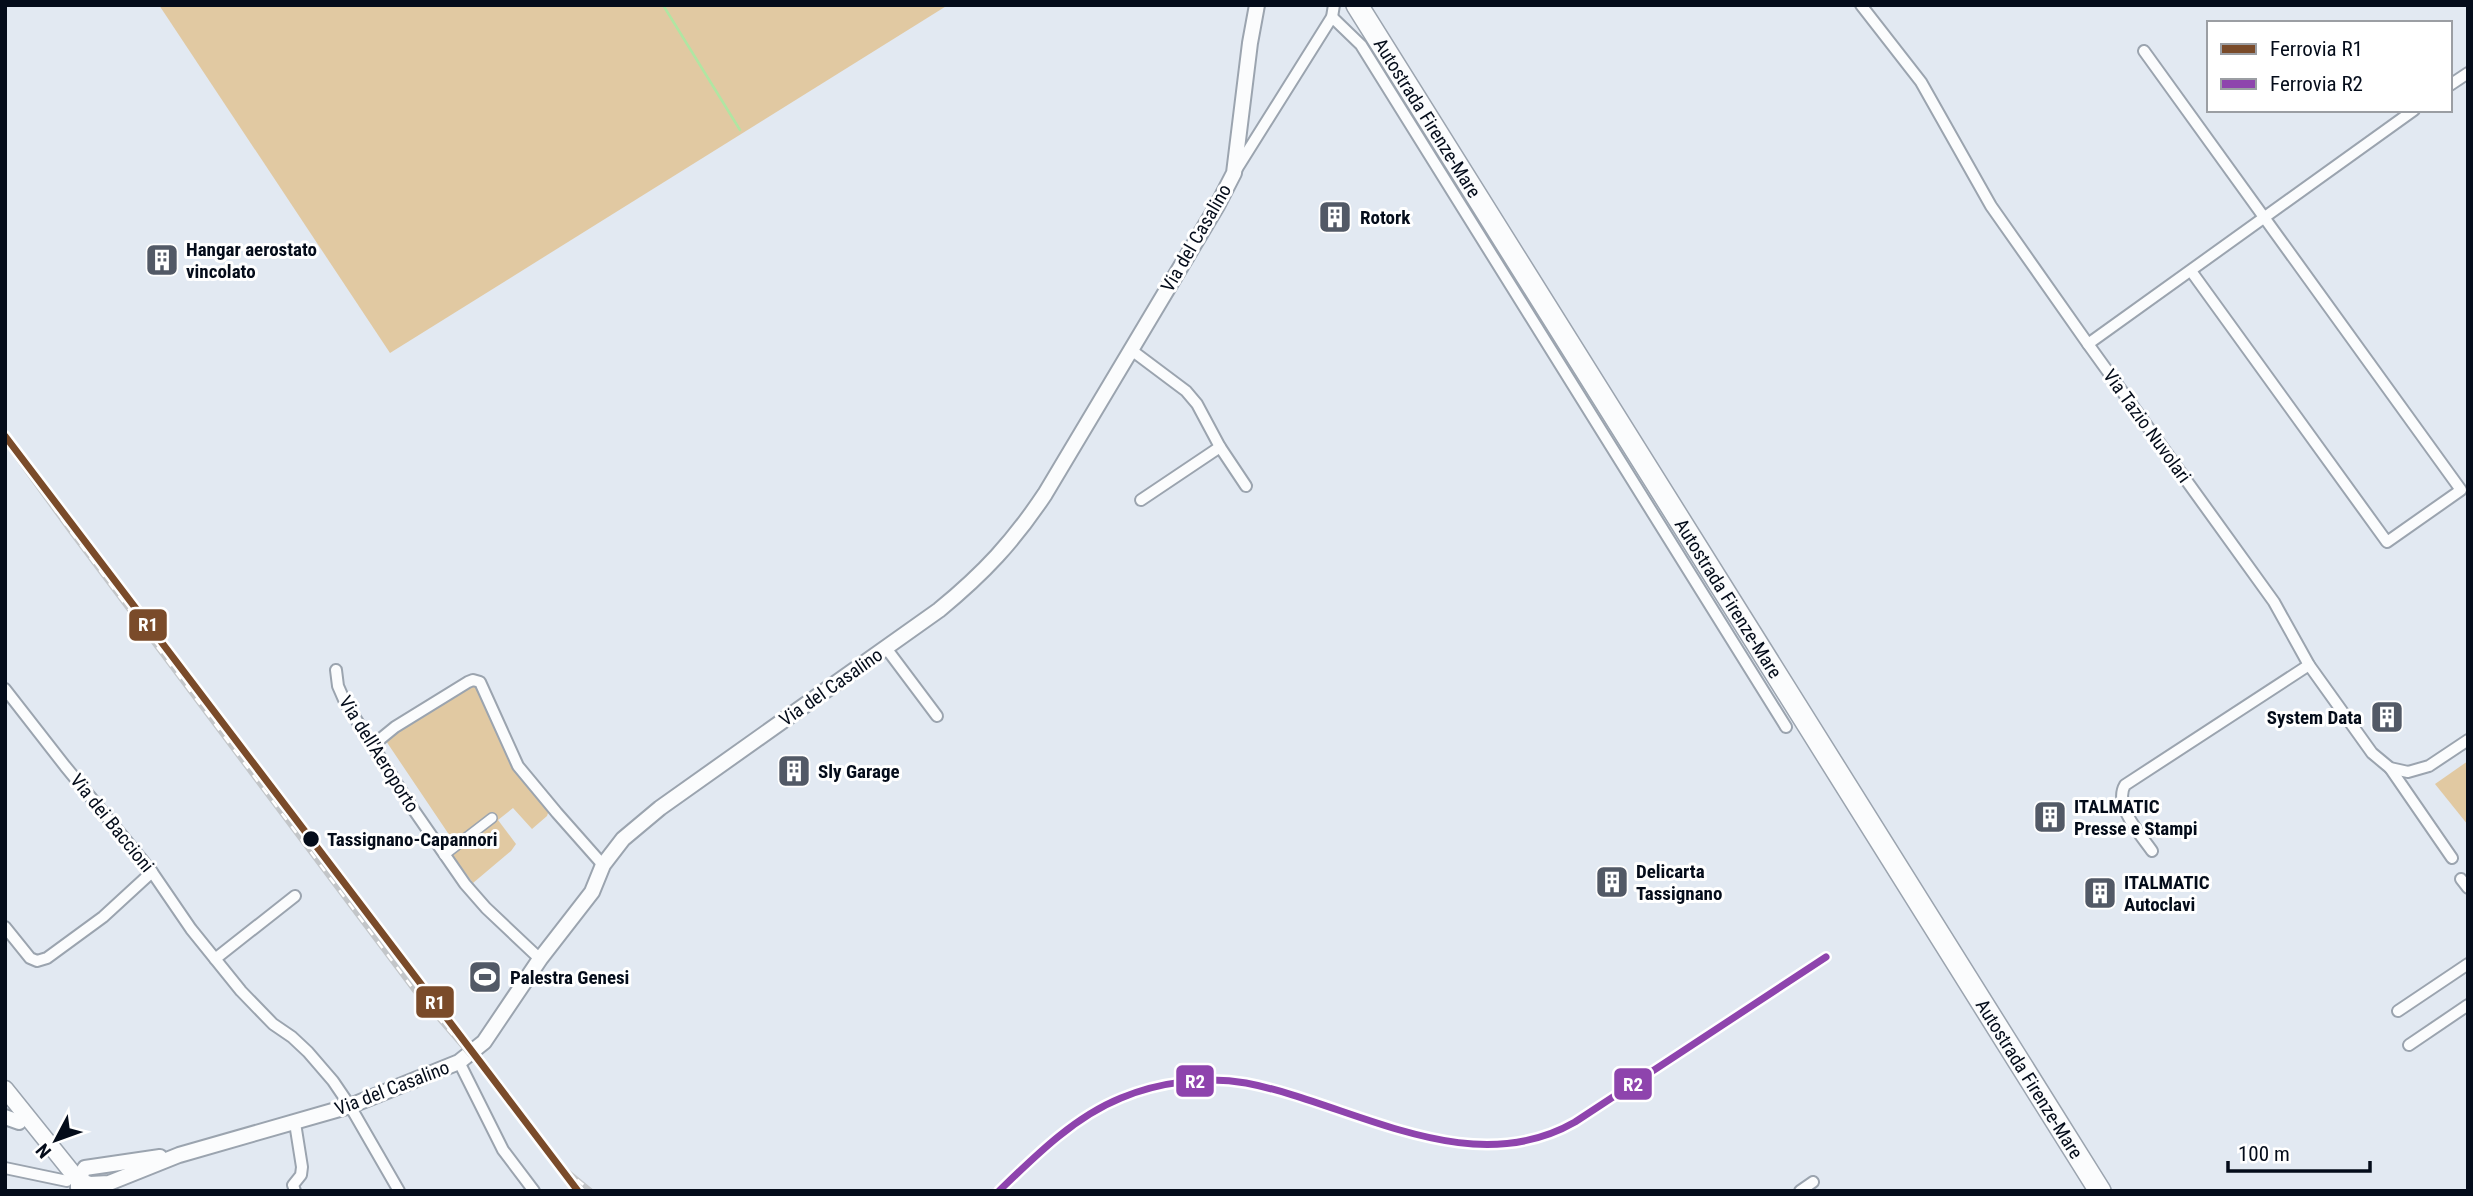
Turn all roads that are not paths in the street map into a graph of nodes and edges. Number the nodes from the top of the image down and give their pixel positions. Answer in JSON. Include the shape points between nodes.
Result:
{"nodes":[{"id":1,"x":1257,"y":5,"type":"edge"},
{"id":2,"x":1357,"y":5,"type":"edge"},
{"id":3,"x":1373,"y":5,"type":"edge"},
{"id":4,"x":1861,"y":5,"type":"edge"},
{"id":5,"x":1333,"y":11,"type":"edge"},
{"id":6,"x":2144,"y":51,"type":"dead end"},
{"id":7,"x":2468,"y":73,"type":"edge"},
{"id":8,"x":2452,"y":84,"type":"edge"},
{"id":9,"x":2411,"y":112,"type":"edge"},
{"id":10,"x":1234,"y":173,"type":"junction"},
{"id":11,"x":2265,"y":217,"type":"junction"},
{"id":12,"x":2191,"y":271,"type":"junction"},
{"id":13,"x":2088,"y":344,"type":"junction"},
{"id":14,"x":1130,"y":349,"type":"junction"},
{"id":15,"x":1220,"y":447,"type":"junction"},
{"id":16,"x":1246,"y":486,"type":"dead end"},
{"id":17,"x":1141,"y":500,"type":"dead end"},
{"id":18,"x":886,"y":648,"type":"junction"},
{"id":19,"x":2309,"y":665,"type":"junction"},
{"id":20,"x":336,"y":670,"type":"dead end"},
{"id":21,"x":5,"y":689,"type":"edge"},
{"id":22,"x":937,"y":716,"type":"dead end"},
{"id":23,"x":1786,"y":727,"type":"dead end"},
{"id":24,"x":2468,"y":740,"type":"edge"},
{"id":25,"x":373,"y":746,"type":"junction"},
{"id":26,"x":2390,"y":768,"type":"junction"},
{"id":27,"x":492,"y":818,"type":"dead end"},
{"id":28,"x":2152,"y":851,"type":"dead end"},
{"id":29,"x":444,"y":855,"type":"junction"},
{"id":30,"x":2452,"y":858,"type":"dead end"},
{"id":31,"x":603,"y":864,"type":"junction"},
{"id":32,"x":152,"y":872,"type":"junction"},
{"id":33,"x":295,"y":896,"type":"dead end"},
{"id":34,"x":5,"y":927,"type":"edge"},
{"id":35,"x":215,"y":959,"type":"junction"},
{"id":36,"x":540,"y":959,"type":"junction"},
{"id":37,"x":2468,"y":964,"type":"edge"},
{"id":38,"x":2468,"y":1005,"type":"edge"},
{"id":39,"x":2398,"y":1011,"type":"dead end"},
{"id":40,"x":2409,"y":1045,"type":"dead end"},
{"id":41,"x":459,"y":1062,"type":"junction"},
{"id":42,"x":7,"y":1106,"type":"edge"},
{"id":43,"x":350,"y":1106,"type":"junction"},
{"id":44,"x":295,"y":1123,"type":"junction"},
{"id":45,"x":179,"y":1155,"type":"junction"},
{"id":46,"x":61,"y":1157,"type":"junction"},
{"id":47,"x":96,"y":1165,"type":"junction"},
{"id":48,"x":5,"y":1168,"type":"edge"},
{"id":49,"x":131,"y":1175,"type":"junction"},
{"id":50,"x":1813,"y":1182,"type":"dead end"},
{"id":51,"x":78,"y":1185,"type":"edge"},
{"id":52,"x":121,"y":1191,"type":"edge"},
{"id":53,"x":295,"y":1191,"type":"edge"},
{"id":54,"x":399,"y":1191,"type":"edge"},
{"id":55,"x":534,"y":1191,"type":"edge"},
{"id":56,"x":1800,"y":1191,"type":"edge"},
{"id":57,"x":2100,"y":1191,"type":"edge"},
{"id":58,"x":2115,"y":1191,"type":"edge"}],
"edges":[{"from":1,"to":10,"type":"street","name":"Via del Casalino"},
{"from":2,"to":57,"type":"highway","name":"Autostrada Firenze-Mare"},
{"from":3,"to":58,"type":"highway","name":"Autostrada Firenze-Mare"},
{"from":4,"to":13,"type":"street","name":"Via Tazio Nuvolari","via":[[1921,82],[1991,206]]},
{"from":5,"to":10,"type":"street"},
{"from":5,"to":23,"type":"street","via":[[1361,45]]},
{"from":6,"to":11,"type":"street"},
{"from":7,"to":8,"type":"street"},
{"from":9,"to":11,"type":"street"},
{"from":10,"to":14,"type":"street","name":"Via del Casalino"},
{"from":11,"to":12,"type":"street"},
{"from":11,"to":12,"type":"street","via":[[2461,490],[2387,542]]},
{"from":12,"to":13,"type":"street"},
{"from":13,"to":19,"type":"street","name":"Via Tazio Nuvolari","via":[[2274,602]]},
{"from":14,"to":15,"type":"street","via":[[1190,395]]},
{"from":14,"to":18,"type":"street","name":"Via del Casalino","via":[[1019,533],[971,584]]},
{"from":15,"to":16,"type":"street"},
{"from":15,"to":17,"type":"street"},
{"from":18,"to":22,"type":"street"},
{"from":18,"to":31,"type":"street","name":"Via del Casalino","via":[[660,808],[623,839]]},
{"from":19,"to":26,"type":"street","name":"Via Tazio Nuvolari","via":[[2372,753]]},
{"from":19,"to":28,"type":"street","via":[[2125,785],[2122,800]]},
{"from":20,"to":25,"type":"street","name":"Via dell'Aeroporto","via":[[345,702]]},
{"from":21,"to":32,"type":"street","name":"Via dei Baccioni"},
{"from":24,"to":26,"type":"street","via":[[2420,770]]},
{"from":25,"to":29,"type":"street","name":"Via dell'Aeroporto"},
{"from":25,"to":31,"type":"street","via":[[468,682],[480,682],[518,766]]},
{"from":26,"to":30,"type":"street","name":"Via Tazio Nuvolari"},
{"from":27,"to":29,"type":"street"},
{"from":29,"to":36,"type":"street","name":"Via dell'Aeroporto","via":[[486,908]]},
{"from":31,"to":36,"type":"street","name":"Via del Casalino","via":[[592,892]]},
{"from":32,"to":34,"type":"street","via":[[103,917],[47,958],[30,958]]},
{"from":32,"to":35,"type":"street","name":"Via dei Baccioni"},
{"from":33,"to":35,"type":"street"},
{"from":35,"to":43,"type":"street","name":"Via dei Baccioni","via":[[256,1009],[308,1052]]},
{"from":36,"to":41,"type":"street","name":"Via del Casalino","via":[[484,1042]]},
{"from":37,"to":39,"type":"street"},
{"from":38,"to":40,"type":"street"},
{"from":41,"to":43,"type":"street","name":"Via del Casalino"},
{"from":41,"to":55,"type":"street","via":[[503,1150]]},
{"from":42,"to":46,"type":"main road","via":[[39,1130]]},
{"from":42,"to":51,"type":"main road"},
{"from":43,"to":44,"type":"street","name":"Via del Casalino"},
{"from":43,"to":54,"type":"street","name":"Via dei Baccioni"},
{"from":44,"to":45,"type":"street","name":"Via del Casalino"},
{"from":44,"to":53,"type":"street","via":[[302,1167],[293,1185]]},
{"from":45,"to":47,"type":"street"},
{"from":45,"to":49,"type":"street"},
{"from":46,"to":47,"type":"street","via":[[79,1165]]},
{"from":46,"to":51,"type":"main road"},
{"from":47,"to":51,"type":"street","via":[[85,1168]]},
{"from":48,"to":51,"type":"street"},
{"from":49,"to":51,"type":"street","via":[[109,1183]]},
{"from":49,"to":52,"type":"street"},
{"from":50,"to":56,"type":"street"}]}
